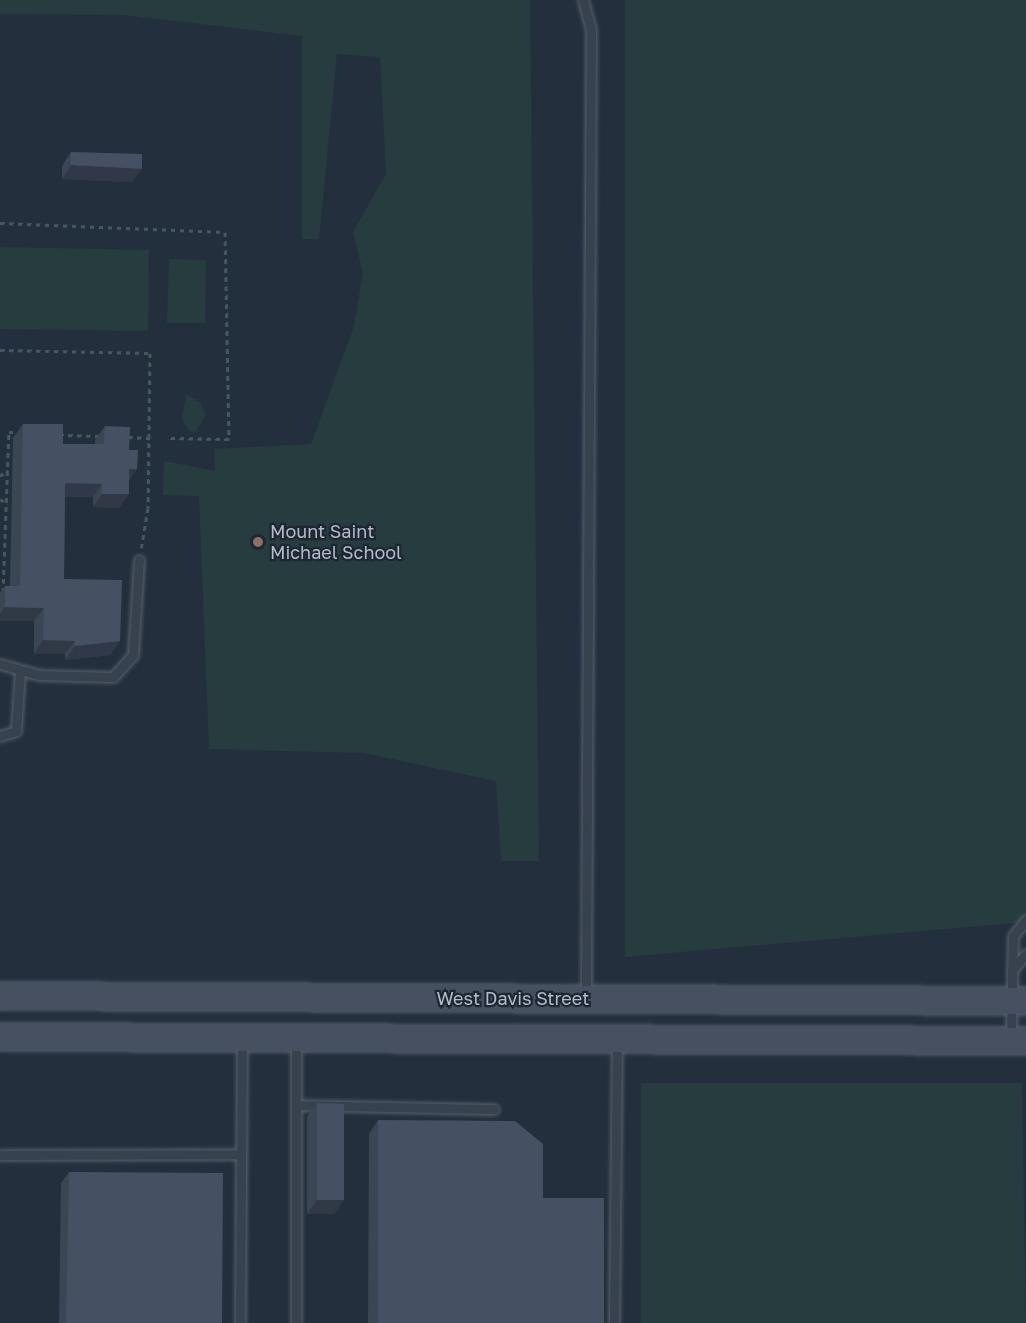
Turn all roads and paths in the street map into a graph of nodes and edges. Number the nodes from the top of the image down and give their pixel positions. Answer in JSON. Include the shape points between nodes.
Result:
{"nodes":[{"id":1,"x":583,"y":0,"type":"edge"},
{"id":2,"x":0,"y":224,"type":"edge"},
{"id":3,"x":0,"y":350,"type":"edge"},
{"id":4,"x":32,"y":432,"type":"edge"},
{"id":5,"x":55,"y":435,"type":"edge"},
{"id":6,"x":103,"y":436,"type":"edge"},
{"id":7,"x":115,"y":437,"type":"edge"},
{"id":8,"x":150,"y":438,"type":"junction"},
{"id":9,"x":170,"y":438,"type":"dead end"},
{"id":10,"x":8,"y":470,"type":"junction"},
{"id":11,"x":0,"y":476,"type":"edge"},
{"id":12,"x":0,"y":499,"type":"edge"},
{"id":13,"x":8,"y":504,"type":"junction"},
{"id":14,"x":139,"y":560,"type":"joint"},
{"id":15,"x":3,"y":597,"type":"edge"},
{"id":16,"x":0,"y":664,"type":"edge"},
{"id":17,"x":20,"y":669,"type":"junction"},
{"id":18,"x":0,"y":736,"type":"edge"},
{"id":19,"x":1026,"y":920,"type":"edge"},
{"id":20,"x":1026,"y":954,"type":"edge"},
{"id":21,"x":1010,"y":973,"type":"junction"},
{"id":22,"x":0,"y":996,"type":"edge"},
{"id":23,"x":586,"y":998,"type":"junction"},
{"id":24,"x":1018,"y":1001,"type":"edge"},
{"id":25,"x":0,"y":1037,"type":"edge"},
{"id":26,"x":242,"y":1038,"type":"junction"},
{"id":27,"x":296,"y":1038,"type":"junction"},
{"id":28,"x":617,"y":1039,"type":"junction"},
{"id":29,"x":1019,"y":1041,"type":"edge"},
{"id":30,"x":297,"y":1105,"type":"junction"},
{"id":31,"x":494,"y":1109,"type":"dead end"},
{"id":32,"x":241,"y":1154,"type":"junction"},
{"id":33,"x":0,"y":1155,"type":"edge"},
{"id":34,"x":240,"y":1323,"type":"edge"},
{"id":35,"x":296,"y":1323,"type":"edge"},
{"id":36,"x":614,"y":1323,"type":"edge"}],
"edges":[{"from":1,"to":23,"type":"lane","via":[[591,29]]},
{"from":2,"to":9,"type":"path","via":[[225,232],[229,439]]},
{"from":3,"to":8,"type":"path","via":[[150,353]]},
{"from":4,"to":10,"type":"path","via":[[9,432]]},
{"from":5,"to":6,"type":"path"},
{"from":7,"to":8,"type":"path"},
{"from":8,"to":14,"type":"path"},
{"from":10,"to":11,"type":"path"},
{"from":10,"to":13,"type":"path"},
{"from":12,"to":13,"type":"path"},
{"from":13,"to":15,"type":"path"},
{"from":14,"to":17,"type":"lane","via":[[133,655],[126,668],[113,678]]},
{"from":16,"to":17,"type":"lane"},
{"from":17,"to":18,"type":"lane","via":[[16,731]]},
{"from":19,"to":21,"type":"lane","via":[[1013,936]]},
{"from":20,"to":21,"type":"lane"},
{"from":21,"to":24,"type":"lane"},
{"from":22,"to":23,"type":"main road","name":"West Davis Street"},
{"from":23,"to":24,"type":"main road","name":"West Davis Street"},
{"from":24,"to":29,"type":"lane"},
{"from":25,"to":26,"type":"main road"},
{"from":26,"to":27,"type":"main road"},
{"from":26,"to":32,"type":"lane"},
{"from":27,"to":28,"type":"main road"},
{"from":27,"to":30,"type":"lane"},
{"from":28,"to":29,"type":"main road"},
{"from":28,"to":36,"type":"lane"},
{"from":30,"to":31,"type":"lane"},
{"from":30,"to":35,"type":"lane"},
{"from":32,"to":33,"type":"lane"},
{"from":32,"to":34,"type":"lane"}]}
